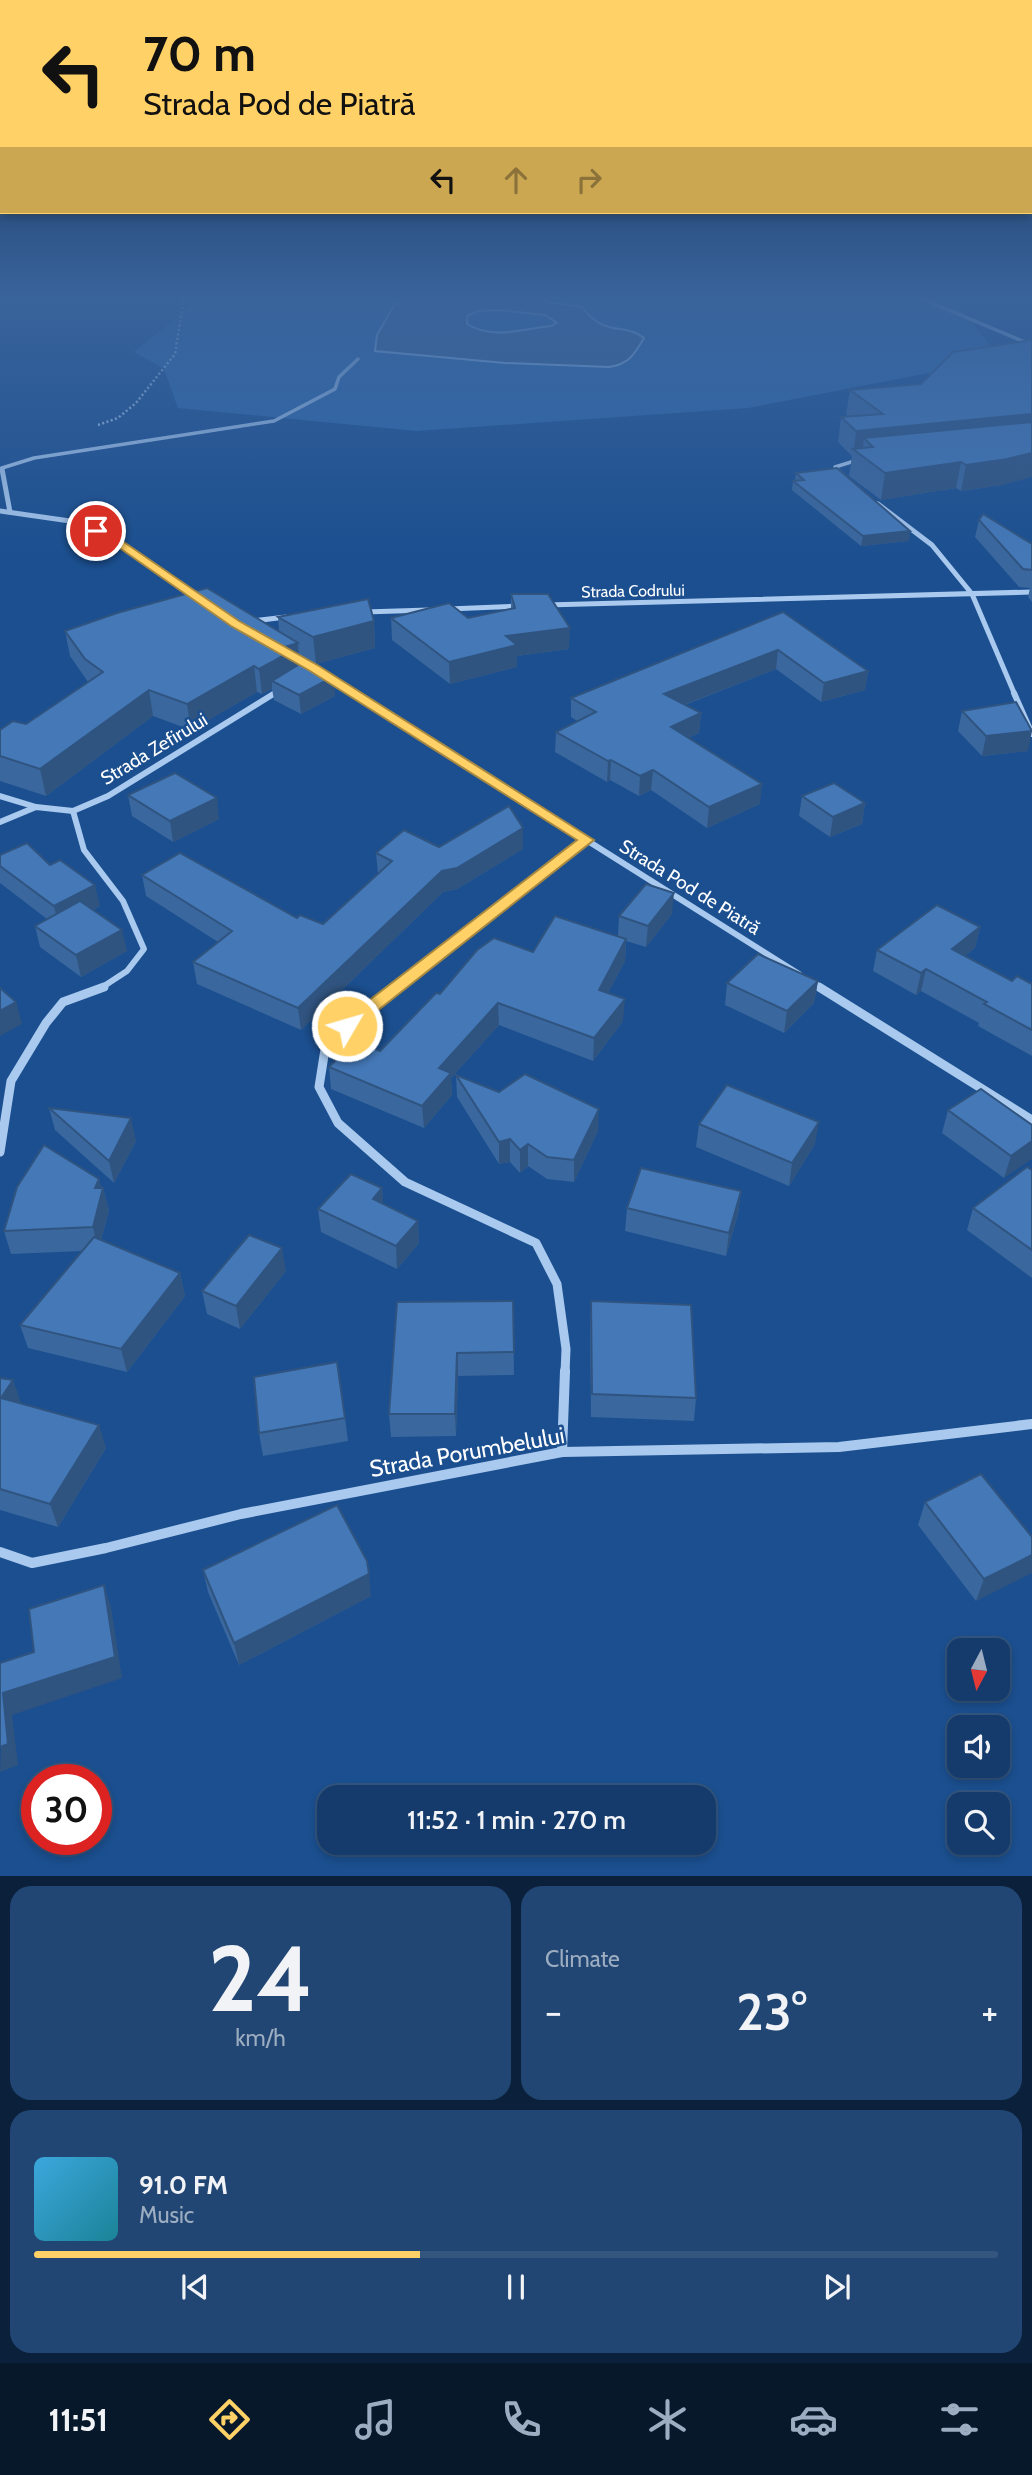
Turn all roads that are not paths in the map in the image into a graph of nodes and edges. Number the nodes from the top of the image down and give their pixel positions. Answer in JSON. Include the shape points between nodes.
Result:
{"nodes":[{"id":1,"x":336,"y":386,"type":"edge"},
{"id":2,"x":870,"y":458,"type":"edge"},
{"id":3,"x":845,"y":479,"type":"edge"},
{"id":4,"x":877,"y":503,"type":"edge"},
{"id":5,"x":0,"y":511,"type":"edge"},
{"id":6,"x":10,"y":512,"type":"junction"},
{"id":7,"x":1032,"y":592,"type":"edge"},
{"id":8,"x":972,"y":594,"type":"junction"},
{"id":9,"x":202,"y":601,"type":"edge"},
{"id":10,"x":526,"y":606,"type":"edge"},
{"id":11,"x":540,"y":606,"type":"edge"},
{"id":12,"x":362,"y":612,"type":"edge"},
{"id":13,"x":296,"y":616,"type":"edge"},
{"id":14,"x":247,"y":622,"type":"edge"},
{"id":15,"x":314,"y":669,"type":"edge"},
{"id":16,"x":291,"y":683,"type":"edge"},
{"id":17,"x":1032,"y":734,"type":"edge"},
{"id":18,"x":0,"y":796,"type":"edge"},
{"id":19,"x":36,"y":807,"type":"junction"},
{"id":20,"x":74,"y":811,"type":"junction"},
{"id":21,"x":0,"y":822,"type":"edge"},
{"id":22,"x":586,"y":840,"type":"junction"},
{"id":23,"x":1032,"y":1120,"type":"edge"},
{"id":24,"x":0,"y":1152,"type":"edge"},
{"id":25,"x":1032,"y":1424,"type":"edge"},
{"id":26,"x":562,"y":1452,"type":"junction"},
{"id":27,"x":0,"y":1552,"type":"edge"}],
"edges":[{"from":1,"to":6,"type":"street","via":[[274,421],[34,458],[2,468]]},
{"from":2,"to":3,"type":"street","via":[[835,467]]},
{"from":4,"to":8,"type":"street","via":[[932,545]]},
{"from":5,"to":6,"type":"street"},
{"from":6,"to":9,"type":"street","via":[[77,522],[114,540]]},
{"from":7,"to":8,"type":"street","name":"Strada Codrului"},
{"from":8,"to":11,"type":"street","name":"Strada Codrului"},
{"from":8,"to":17,"type":"street"},
{"from":10,"to":12,"type":"street"},
{"from":13,"to":14,"type":"street"},
{"from":15,"to":22,"type":"street","name":"Strada Pod de Piatră"},
{"from":16,"to":20,"type":"street","name":"Strada Zefirului","via":[[108,796]]},
{"from":18,"to":19,"type":"street"},
{"from":19,"to":20,"type":"street","name":"Strada Zefirului"},
{"from":19,"to":21,"type":"street","name":"Strada Zefirului"},
{"from":20,"to":24,"type":"street","via":[[77,839],[92,866],[120,896],[144,949],[127,971],[102,988],[63,1002],[46,1023],[11,1081]]},
{"from":22,"to":23,"type":"street","name":"Strada Pod de Piatră"},
{"from":22,"to":26,"type":"street","via":[[326,1042],[318,1087],[338,1123],[405,1182],[536,1243],[557,1284],[566,1349]]},
{"from":25,"to":26,"type":"street","name":"Strada Porumbelului","via":[[838,1447]]},
{"from":26,"to":27,"type":"street","name":"Strada Porumbelului","via":[[241,1514],[32,1563]]}]}
